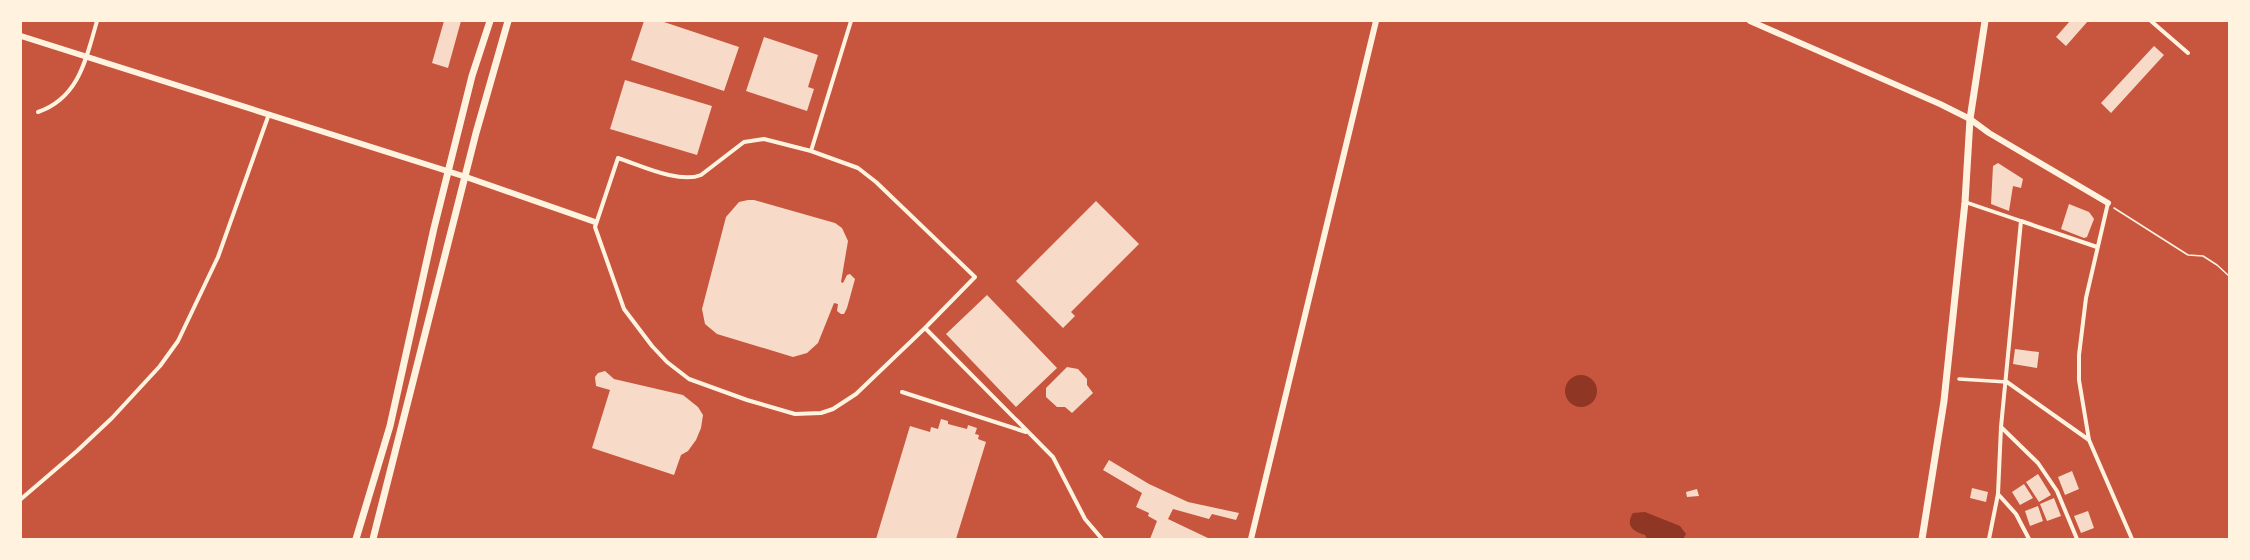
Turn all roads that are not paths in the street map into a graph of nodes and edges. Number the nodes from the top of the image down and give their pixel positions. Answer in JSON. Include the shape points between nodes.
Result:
{"nodes":[{"id":1,"x":97,"y":21,"type":"edge"},
{"id":2,"x":490,"y":21,"type":"edge"},
{"id":3,"x":508,"y":21,"type":"edge"},
{"id":4,"x":851,"y":21,"type":"edge"},
{"id":5,"x":1376,"y":21,"type":"edge"},
{"id":6,"x":1750,"y":21,"type":"edge"},
{"id":7,"x":1984,"y":21,"type":"edge"},
{"id":8,"x":2151,"y":21,"type":"edge"},
{"id":9,"x":21,"y":36,"type":"edge"},
{"id":10,"x":2188,"y":52,"type":"dead end"},
{"id":11,"x":86,"y":58,"type":"junction"},
{"id":12,"x":38,"y":112,"type":"dead end"},
{"id":13,"x":269,"y":114,"type":"junction"},
{"id":14,"x":1970,"y":119,"type":"junction"},
{"id":15,"x":811,"y":151,"type":"junction"},
{"id":16,"x":449,"y":172,"type":"junction"},
{"id":17,"x":466,"y":177,"type":"junction"},
{"id":18,"x":1965,"y":202,"type":"junction"},
{"id":19,"x":2108,"y":203,"type":"joint"},
{"id":20,"x":2021,"y":221,"type":"junction"},
{"id":21,"x":595,"y":222,"type":"junction"},
{"id":22,"x":2097,"y":246,"type":"junction"},
{"id":23,"x":925,"y":328,"type":"junction"},
{"id":24,"x":1959,"y":379,"type":"dead end"},
{"id":25,"x":2007,"y":382,"type":"junction"},
{"id":26,"x":902,"y":392,"type":"dead end"},
{"id":27,"x":2002,"y":427,"type":"junction"},
{"id":28,"x":1026,"y":432,"type":"junction"},
{"id":29,"x":2089,"y":440,"type":"junction"},
{"id":30,"x":1998,"y":494,"type":"junction"},
{"id":31,"x":21,"y":498,"type":"edge"},
{"id":32,"x":356,"y":539,"type":"edge"},
{"id":33,"x":373,"y":539,"type":"edge"},
{"id":34,"x":1102,"y":539,"type":"edge"},
{"id":35,"x":1251,"y":539,"type":"edge"},
{"id":36,"x":1922,"y":539,"type":"edge"},
{"id":37,"x":1990,"y":539,"type":"edge"},
{"id":38,"x":2029,"y":539,"type":"edge"},
{"id":39,"x":2077,"y":539,"type":"edge"},
{"id":40,"x":2132,"y":539,"type":"edge"}],
"edges":[{"from":1,"to":11,"type":"street"},
{"from":2,"to":16,"type":"main road","via":[[472,76]]},
{"from":3,"to":17,"type":"main road"},
{"from":4,"to":15,"type":"street"},
{"from":5,"to":35,"type":"street"},
{"from":6,"to":14,"type":"street"},
{"from":7,"to":14,"type":"main road"},
{"from":8,"to":10,"type":"street"},
{"from":9,"to":11,"type":"street"},
{"from":11,"to":12,"type":"street","via":[[66,96],[55,105]]},
{"from":11,"to":13,"type":"street"},
{"from":13,"to":16,"type":"street"},
{"from":13,"to":31,"type":"street","via":[[218,257],[175,346],[112,418]]},
{"from":14,"to":18,"type":"main road"},
{"from":14,"to":19,"type":"street","via":[[1989,133]]},
{"from":15,"to":21,"type":"street","via":[[764,139],[748,140],[701,175],[693,178],[675,176],[618,158]]},
{"from":15,"to":23,"type":"street","via":[[841,160],[866,173],[974,277]]},
{"from":16,"to":17,"type":"street"},
{"from":16,"to":32,"type":"main road","via":[[390,426]]},
{"from":17,"to":21,"type":"street"},
{"from":17,"to":33,"type":"main road"},
{"from":18,"to":20,"type":"street"},
{"from":18,"to":36,"type":"main road","via":[[1944,401]]},
{"from":19,"to":22,"type":"street"},
{"from":20,"to":22,"type":"street"},
{"from":20,"to":25,"type":"street"},
{"from":21,"to":23,"type":"street","via":[[624,309],[652,346],[689,379],[750,401],[795,414],[821,413],[833,409],[856,394]]},
{"from":22,"to":29,"type":"street","via":[[2086,298],[2079,354],[2079,380]]},
{"from":23,"to":28,"type":"street"},
{"from":24,"to":25,"type":"street"},
{"from":25,"to":27,"type":"street"},
{"from":25,"to":29,"type":"street"},
{"from":26,"to":28,"type":"street"},
{"from":27,"to":30,"type":"street"},
{"from":27,"to":39,"type":"street","via":[[2038,463],[2057,490]]},
{"from":28,"to":34,"type":"street","via":[[1053,457],[1085,519]]},
{"from":29,"to":40,"type":"street"},
{"from":30,"to":37,"type":"street"},
{"from":30,"to":38,"type":"street","via":[[2016,514]]}]}
